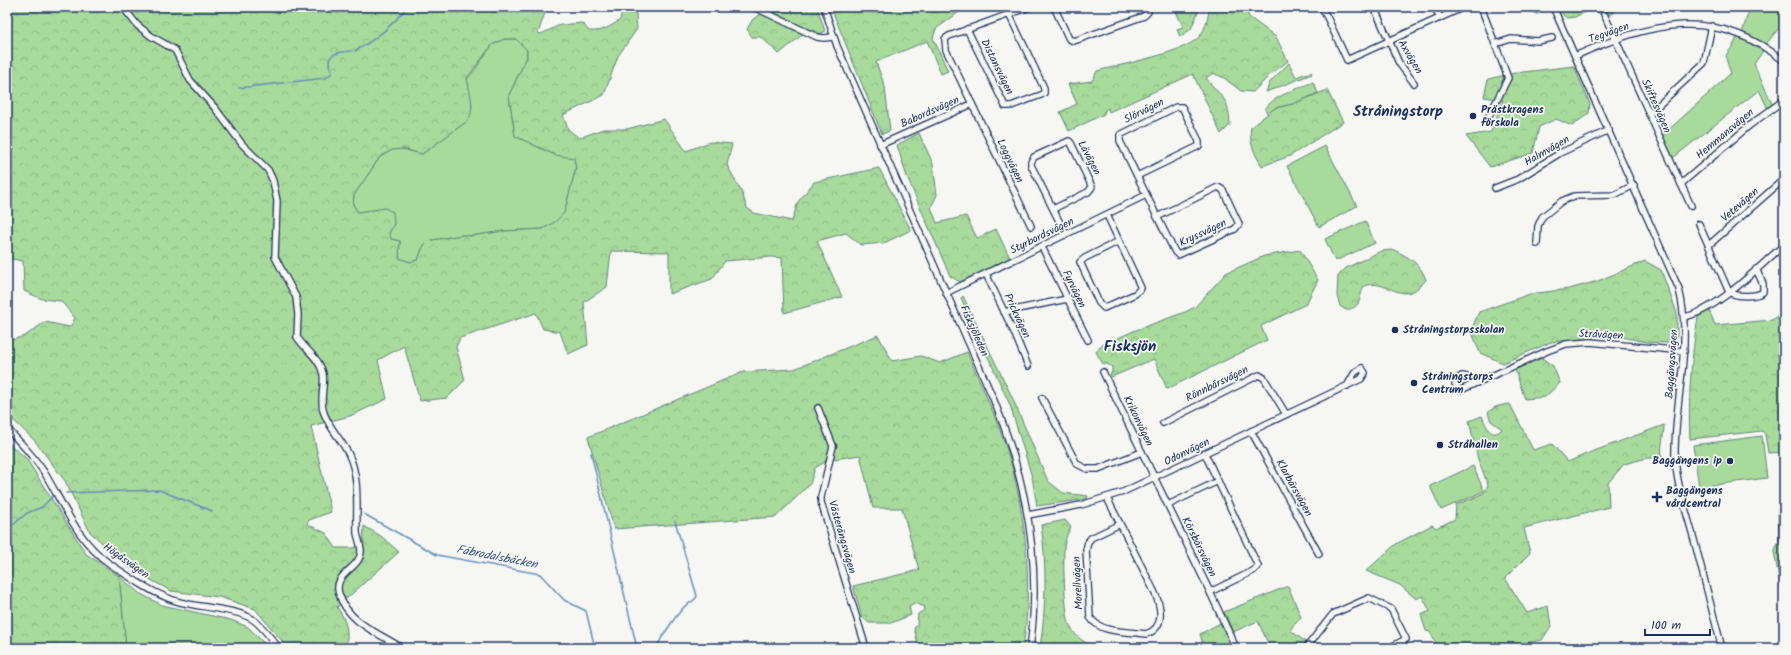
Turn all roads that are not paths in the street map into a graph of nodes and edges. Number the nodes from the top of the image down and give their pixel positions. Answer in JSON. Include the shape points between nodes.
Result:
{"nodes":[{"id":1,"x":123,"y":7,"type":"edge"},
{"id":2,"x":754,"y":7,"type":"edge"},
{"id":3,"x":824,"y":7,"type":"edge"},
{"id":4,"x":1028,"y":7,"type":"edge"},
{"id":5,"x":1054,"y":7,"type":"edge"},
{"id":6,"x":1147,"y":7,"type":"edge"},
{"id":7,"x":1321,"y":7,"type":"edge"},
{"id":8,"x":1374,"y":7,"type":"edge"},
{"id":9,"x":1434,"y":7,"type":"edge"},
{"id":10,"x":1464,"y":7,"type":"edge"},
{"id":11,"x":1481,"y":7,"type":"edge"},
{"id":12,"x":1553,"y":7,"type":"edge"},
{"id":13,"x":1009,"y":14,"type":"junction"},
{"id":14,"x":1604,"y":14,"type":"dead end"},
{"id":15,"x":1440,"y":18,"type":"junction"},
{"id":16,"x":1712,"y":26,"type":"junction"},
{"id":17,"x":967,"y":30,"type":"junction"},
{"id":18,"x":833,"y":37,"type":"junction"},
{"id":19,"x":1552,"y":38,"type":"dead end"},
{"id":20,"x":1615,"y":39,"type":"junction"},
{"id":21,"x":1389,"y":42,"type":"junction"},
{"id":22,"x":1495,"y":44,"type":"junction"},
{"id":23,"x":1575,"y":56,"type":"junction"},
{"id":24,"x":1784,"y":61,"type":"edge"},
{"id":25,"x":1414,"y":83,"type":"dead end"},
{"id":26,"x":1784,"y":100,"type":"edge"},
{"id":27,"x":972,"y":104,"type":"junction"},
{"id":28,"x":1649,"y":114,"type":"junction"},
{"id":29,"x":1486,"y":122,"type":"dead end"},
{"id":30,"x":1609,"y":130,"type":"junction"},
{"id":31,"x":880,"y":145,"type":"junction"},
{"id":32,"x":1137,"y":176,"type":"junction"},
{"id":33,"x":1784,"y":179,"type":"edge"},
{"id":34,"x":1681,"y":184,"type":"junction"},
{"id":35,"x":1634,"y":185,"type":"junction"},
{"id":36,"x":1495,"y":188,"type":"dead end"},
{"id":37,"x":1146,"y":195,"type":"junction"},
{"id":38,"x":1691,"y":206,"type":"dead end"},
{"id":39,"x":1053,"y":209,"type":"junction"},
{"id":40,"x":1107,"y":215,"type":"junction"},
{"id":41,"x":1157,"y":217,"type":"junction"},
{"id":42,"x":1699,"y":224,"type":"dead end"},
{"id":43,"x":1031,"y":226,"type":"dead end"},
{"id":44,"x":1066,"y":235,"type":"junction"},
{"id":45,"x":1119,"y":241,"type":"junction"},
{"id":46,"x":1537,"y":244,"type":"dead end"},
{"id":47,"x":1709,"y":245,"type":"junction"},
{"id":48,"x":1784,"y":245,"type":"edge"},
{"id":49,"x":1042,"y":247,"type":"junction"},
{"id":50,"x":1756,"y":269,"type":"junction"},
{"id":51,"x":986,"y":274,"type":"junction"},
{"id":52,"x":1730,"y":292,"type":"junction"},
{"id":53,"x":946,"y":293,"type":"junction"},
{"id":54,"x":1068,"y":299,"type":"junction"},
{"id":55,"x":1004,"y":312,"type":"junction"},
{"id":56,"x":1684,"y":317,"type":"junction"},
{"id":57,"x":1088,"y":340,"type":"dead end"},
{"id":58,"x":1684,"y":351,"type":"junction"},
{"id":59,"x":1028,"y":366,"type":"dead end"},
{"id":60,"x":1103,"y":372,"type":"dead end"},
{"id":61,"x":1477,"y":382,"type":"dead end"},
{"id":62,"x":1347,"y":386,"type":"dead end"},
{"id":63,"x":1042,"y":398,"type":"dead end"},
{"id":64,"x":818,"y":408,"type":"dead end"},
{"id":65,"x":1286,"y":414,"type":"junction"},
{"id":66,"x":1163,"y":423,"type":"dead end"},
{"id":67,"x":7,"y":428,"type":"edge"},
{"id":68,"x":1251,"y":431,"type":"junction"},
{"id":69,"x":1142,"y":452,"type":"junction"},
{"id":70,"x":1205,"y":454,"type":"junction"},
{"id":71,"x":1154,"y":478,"type":"junction"},
{"id":72,"x":1218,"y":481,"type":"junction"},
{"id":73,"x":1107,"y":498,"type":"junction"},
{"id":74,"x":1168,"y":505,"type":"junction"},
{"id":75,"x":1028,"y":515,"type":"junction"},
{"id":76,"x":1120,"y":524,"type":"junction"},
{"id":77,"x":1319,"y":554,"type":"dead end"},
{"id":78,"x":1210,"y":592,"type":"junction"},
{"id":79,"x":279,"y":648,"type":"edge"},
{"id":80,"x":402,"y":648,"type":"edge"},
{"id":81,"x":866,"y":648,"type":"edge"},
{"id":82,"x":1030,"y":648,"type":"edge"},
{"id":83,"x":1236,"y":648,"type":"edge"},
{"id":84,"x":1306,"y":648,"type":"edge"},
{"id":85,"x":1389,"y":648,"type":"edge"},
{"id":86,"x":1722,"y":648,"type":"edge"}],
"edges":[{"from":1,"to":80,"type":"street","via":[[137,25],[175,50],[190,80],[242,144],[268,170],[273,181],[277,201],[275,257],[296,297],[297,337],[320,366],[324,383],[324,415],[346,449],[355,476],[357,534],[361,551],[358,560],[340,579],[339,595],[356,619]]},
{"from":2,"to":18,"type":"street","via":[[817,37]]},
{"from":3,"to":18,"type":"street","name":"Fisksjöleden"},
{"from":4,"to":13,"type":"street","name":"Babordsvägen"},
{"from":5,"to":6,"type":"street","via":[[1069,39],[1074,41],[1144,16],[1148,12]]},
{"from":7,"to":21,"type":"street","name":"Axvägen","via":[[1347,60]]},
{"from":8,"to":21,"type":"street"},
{"from":9,"to":15,"type":"street"},
{"from":10,"to":15,"type":"street","name":"Axvägen"},
{"from":11,"to":22,"type":"street"},
{"from":12,"to":23,"type":"street","name":"Baggängsvägen"},
{"from":13,"to":17,"type":"street","name":"Babordsvägen"},
{"from":13,"to":17,"type":"street","name":"Distansvägen","via":[[1044,88],[1041,95],[1005,106]]},
{"from":14,"to":20,"type":"street","name":"Skiftesvägen"},
{"from":15,"to":21,"type":"street","name":"Axvägen"},
{"from":16,"to":20,"type":"street","name":"Tegvägen","via":[[1674,25]]},
{"from":16,"to":24,"type":"street","name":"Tegvägen","via":[[1745,36]]},
{"from":16,"to":28,"type":"street","via":[[1704,63]]},
{"from":17,"to":27,"type":"street","name":"Babordsvägen","via":[[949,36],[945,39],[944,46]]},
{"from":18,"to":31,"type":"street","name":"Fisksjöleden"},
{"from":19,"to":22,"type":"street","via":[[1538,41],[1511,39]]},
{"from":20,"to":23,"type":"street","name":"Tegvägen"},
{"from":20,"to":28,"type":"street","name":"Skiftesvägen"},
{"from":21,"to":25,"type":"street","name":"Axvägen","via":[[1399,63]]},
{"from":22,"to":29,"type":"street","via":[[1508,78]]},
{"from":23,"to":30,"type":"street","name":"Baggängsvägen"},
{"from":26,"to":34,"type":"street","name":"Hemmansvägen","via":[[1744,130]]},
{"from":27,"to":31,"type":"street","name":"Babordsvägen"},
{"from":27,"to":43,"type":"street","name":"Loggvägen"},
{"from":28,"to":34,"type":"street","name":"Skiftesvägen"},
{"from":30,"to":35,"type":"street","name":"Baggängsvägen"},
{"from":30,"to":36,"type":"street","name":"Halmvägen","via":[[1565,151],[1518,179]]},
{"from":31,"to":53,"type":"street","name":"Fisksjöleden"},
{"from":32,"to":32,"type":"street","name":"Slörvägen","via":[[1120,141],[1120,135],[1176,107],[1182,107],[1200,143],[1199,146]]},
{"from":32,"to":37,"type":"street","name":"Slörvägen"},
{"from":33,"to":47,"type":"street","name":"Vetevägen"},
{"from":34,"to":38,"type":"street","name":"Skiftesvägen"},
{"from":35,"to":46,"type":"street","via":[[1614,195],[1574,196],[1562,201],[1542,217],[1538,226]]},
{"from":35,"to":56,"type":"street","name":"Baggängsvägen","via":[[1674,275]]},
{"from":37,"to":40,"type":"street","name":"Styrbordsvägen"},
{"from":37,"to":41,"type":"street","name":"Kryssvägen"},
{"from":39,"to":39,"type":"street","name":"Lävägen","via":[[1031,165],[1031,160],[1069,141],[1092,187],[1088,192]]},
{"from":39,"to":44,"type":"street","name":"Lävägen"},
{"from":40,"to":44,"type":"street","name":"Styrbordsvägen"},
{"from":40,"to":45,"type":"street"},
{"from":41,"to":41,"type":"street","name":"Kryssvägen","via":[[1178,255],[1235,229],[1239,224],[1223,190],[1218,187]]},
{"from":42,"to":47,"type":"street"},
{"from":44,"to":49,"type":"street","name":"Styrbordsvägen"},
{"from":45,"to":45,"type":"street","via":[[1141,288],[1136,294],[1104,308],[1099,303],[1080,262]]},
{"from":47,"to":52,"type":"street"},
{"from":48,"to":50,"type":"street"},
{"from":49,"to":51,"type":"street","name":"Styrbordsvägen"},
{"from":49,"to":54,"type":"street","name":"Fyrvägen"},
{"from":50,"to":52,"type":"street"},
{"from":50,"to":52,"type":"street","via":[[1764,284],[1763,292],[1737,295]]},
{"from":51,"to":53,"type":"street","name":"Styrbordsvägen"},
{"from":51,"to":55,"type":"street","name":"Prickvägen"},
{"from":52,"to":56,"type":"street","via":[[1699,313]]},
{"from":53,"to":75,"type":"street","name":"Fisksjöleden","via":[[1006,429],[1020,473]]},
{"from":54,"to":55,"type":"street"},
{"from":54,"to":57,"type":"street","name":"Fyrvägen"},
{"from":55,"to":59,"type":"street","name":"Prickvägen"},
{"from":56,"to":58,"type":"street","name":"Baggängsvägen"},
{"from":58,"to":61,"type":"street","name":"Stråvägen","via":[[1590,342],[1566,344]]},
{"from":58,"to":86,"type":"street","name":"Baggängsvägen","via":[[1676,432],[1676,465]]},
{"from":60,"to":69,"type":"street","name":"Krikonvägen"},
{"from":62,"to":65,"type":"street","name":"Odonvägen"},
{"from":63,"to":69,"type":"street","via":[[1072,457],[1081,467],[1098,469]]},
{"from":64,"to":81,"type":"street","name":"Västerängsvägen","via":[[833,446],[821,502]]},
{"from":65,"to":66,"type":"street","name":"Rönnbärsvägen","via":[[1264,378],[1259,375]]},
{"from":65,"to":68,"type":"street","name":"Odonvägen"},
{"from":67,"to":79,"type":"street","name":"Högåsvägen","via":[[32,454],[78,532],[100,556],[165,597],[191,605],[237,613],[254,620]]},
{"from":68,"to":70,"type":"street","name":"Odonvägen"},
{"from":68,"to":77,"type":"street","name":"Klarbärsvägen"},
{"from":69,"to":71,"type":"street","name":"Krikonvägen"},
{"from":70,"to":71,"type":"street","name":"Odonvägen"},
{"from":70,"to":72,"type":"street","name":"Körsbärsvägen"},
{"from":71,"to":73,"type":"street","name":"Odonvägen"},
{"from":71,"to":74,"type":"street","name":"Körsbärsvägen"},
{"from":72,"to":74,"type":"street"},
{"from":72,"to":78,"type":"street","name":"Körsbärsvägen","via":[[1258,566],[1253,571]]},
{"from":73,"to":75,"type":"street","name":"Odonvägen"},
{"from":73,"to":76,"type":"street","name":"Morellvägen"},
{"from":74,"to":78,"type":"street","name":"Körsbärsvägen"},
{"from":75,"to":82,"type":"street","name":"Fisksjöleden","via":[[1034,589]]},
{"from":76,"to":76,"type":"street","name":"Morellvägen","via":[[1154,591],[1160,609],[1156,629],[1146,634],[1104,628],[1096,625],[1090,617],[1086,550],[1088,542],[1091,538]]},
{"from":78,"to":83,"type":"street"},
{"from":84,"to":85,"type":"street","via":[[1333,614],[1369,598],[1391,609],[1406,639]]}]}
